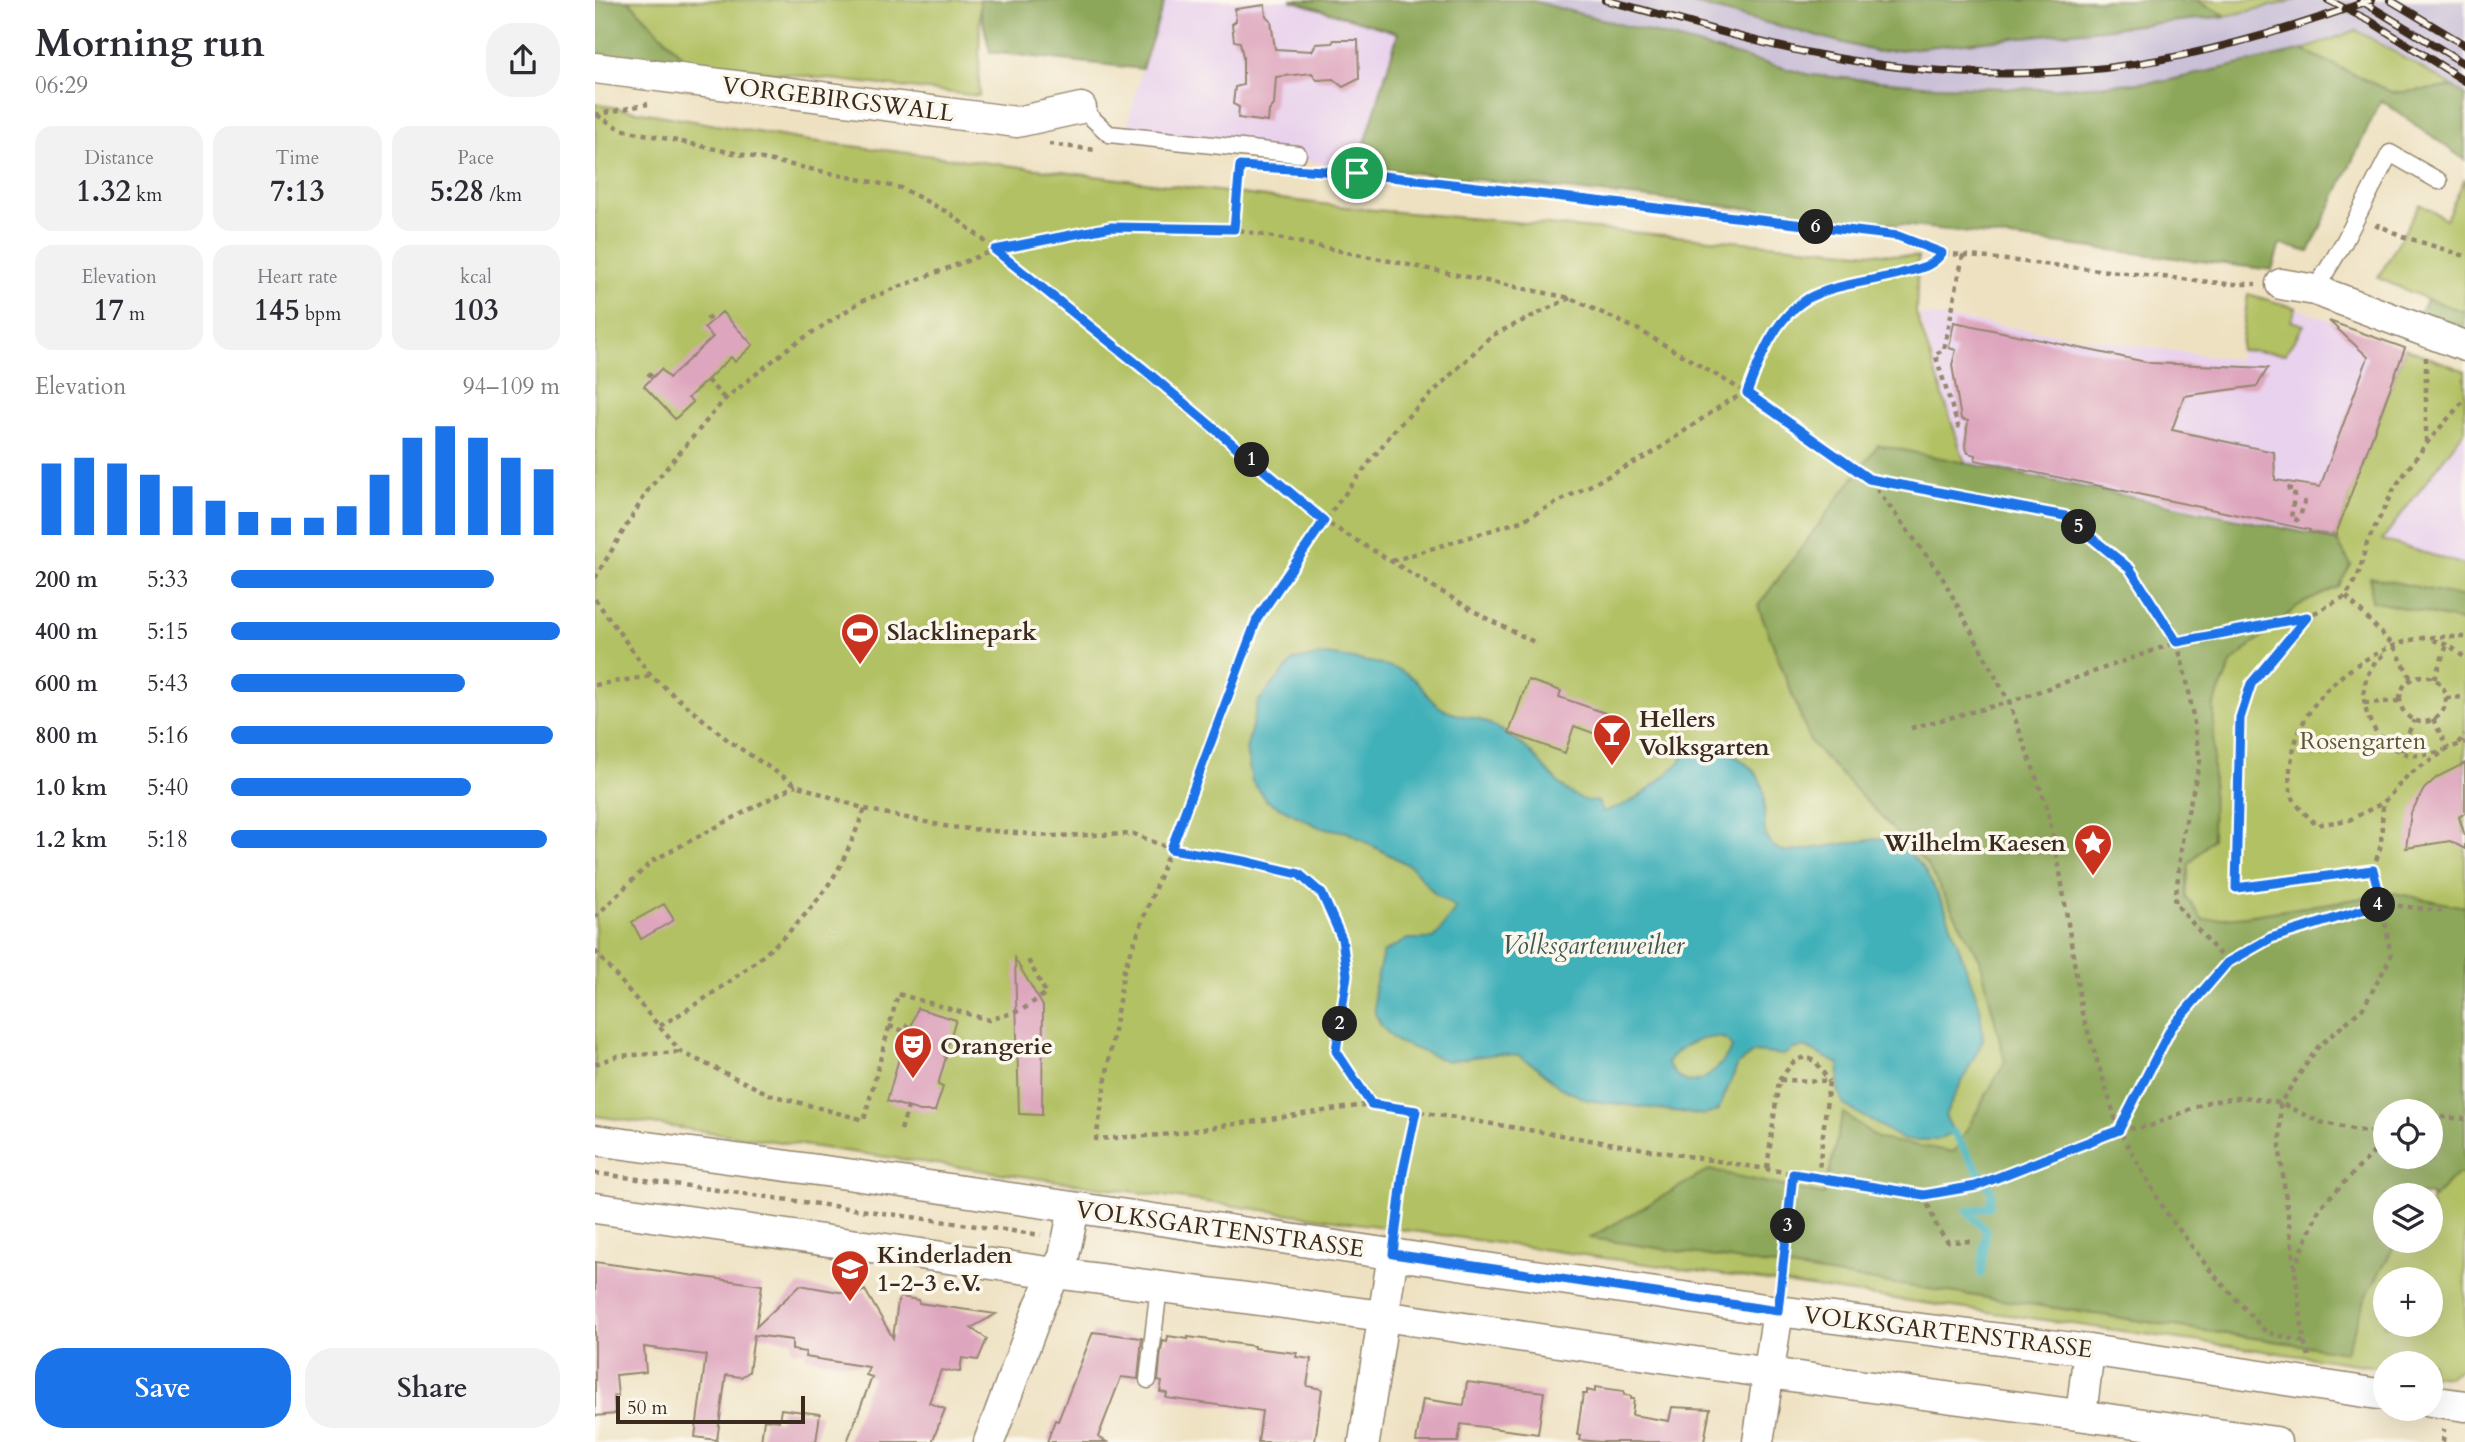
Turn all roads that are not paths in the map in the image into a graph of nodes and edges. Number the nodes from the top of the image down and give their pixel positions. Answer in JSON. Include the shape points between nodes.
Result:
{"nodes":[{"id":1,"x":595,"y":68,"type":"edge"},
{"id":2,"x":1081,"y":108,"type":"joint"},
{"id":3,"x":1299,"y":162,"type":"road end"},
{"id":4,"x":2439,"y":181,"type":"dead end"},
{"id":5,"x":2281,"y":284,"type":"road end"},
{"id":6,"x":2315,"y":290,"type":"junction"},
{"id":7,"x":2465,"y":346,"type":"edge"},
{"id":8,"x":595,"y":1140,"type":"edge"},
{"id":9,"x":595,"y":1208,"type":"edge"},
{"id":10,"x":1074,"y":1209,"type":"junction"},
{"id":11,"x":1393,"y":1254,"type":"junction"},
{"id":12,"x":1055,"y":1273,"type":"junction"},
{"id":13,"x":1159,"y":1287,"type":"junction"},
{"id":14,"x":1778,"y":1311,"type":"junction"},
{"id":15,"x":1383,"y":1315,"type":"junction"},
{"id":16,"x":2088,"y":1350,"type":"junction"},
{"id":17,"x":1769,"y":1373,"type":"junction"},
{"id":18,"x":1148,"y":1380,"type":"dead end"},
{"id":19,"x":2373,"y":1393,"type":"edge"},
{"id":20,"x":2443,"y":1403,"type":"edge"},
{"id":21,"x":2465,"y":1406,"type":"edge"},
{"id":22,"x":2081,"y":1415,"type":"junction"},
{"id":23,"x":989,"y":1442,"type":"edge"},
{"id":24,"x":1364,"y":1442,"type":"edge"},
{"id":25,"x":1758,"y":1442,"type":"edge"},
{"id":26,"x":2276,"y":1442,"type":"edge"}],
"edges":[{"from":1,"to":2,"type":"street","name":"VORGEBIRGSWALL","via":[[1017,122]]},
{"from":2,"to":3,"type":"lane","via":[[1109,134]]},
{"from":4,"to":6,"type":"lane","via":[[2390,153]]},
{"from":5,"to":6,"type":"street"},
{"from":6,"to":7,"type":"street"},
{"from":8,"to":10,"type":"street","name":"VOLKSGARTENSTRASSE"},
{"from":9,"to":12,"type":"street"},
{"from":10,"to":11,"type":"street","name":"VOLKSGARTENSTRASSE"},
{"from":10,"to":12,"type":"street","via":[[1064,1256]]},
{"from":11,"to":14,"type":"street","name":"VOLKSGARTENSTRASSE"},
{"from":11,"to":15,"type":"street"},
{"from":12,"to":13,"type":"street"},
{"from":12,"to":23,"type":"street"},
{"from":13,"to":15,"type":"street"},
{"from":13,"to":18,"type":"lane"},
{"from":14,"to":16,"type":"street","name":"VOLKSGARTENSTRASSE"},
{"from":14,"to":17,"type":"street"},
{"from":15,"to":17,"type":"street"},
{"from":15,"to":24,"type":"street"},
{"from":16,"to":19,"type":"street","name":"VOLKSGARTENSTRASSE"},
{"from":16,"to":22,"type":"street"},
{"from":17,"to":22,"type":"street"},
{"from":17,"to":25,"type":"street"},
{"from":20,"to":21,"type":"street"},
{"from":22,"to":26,"type":"street"}]}
